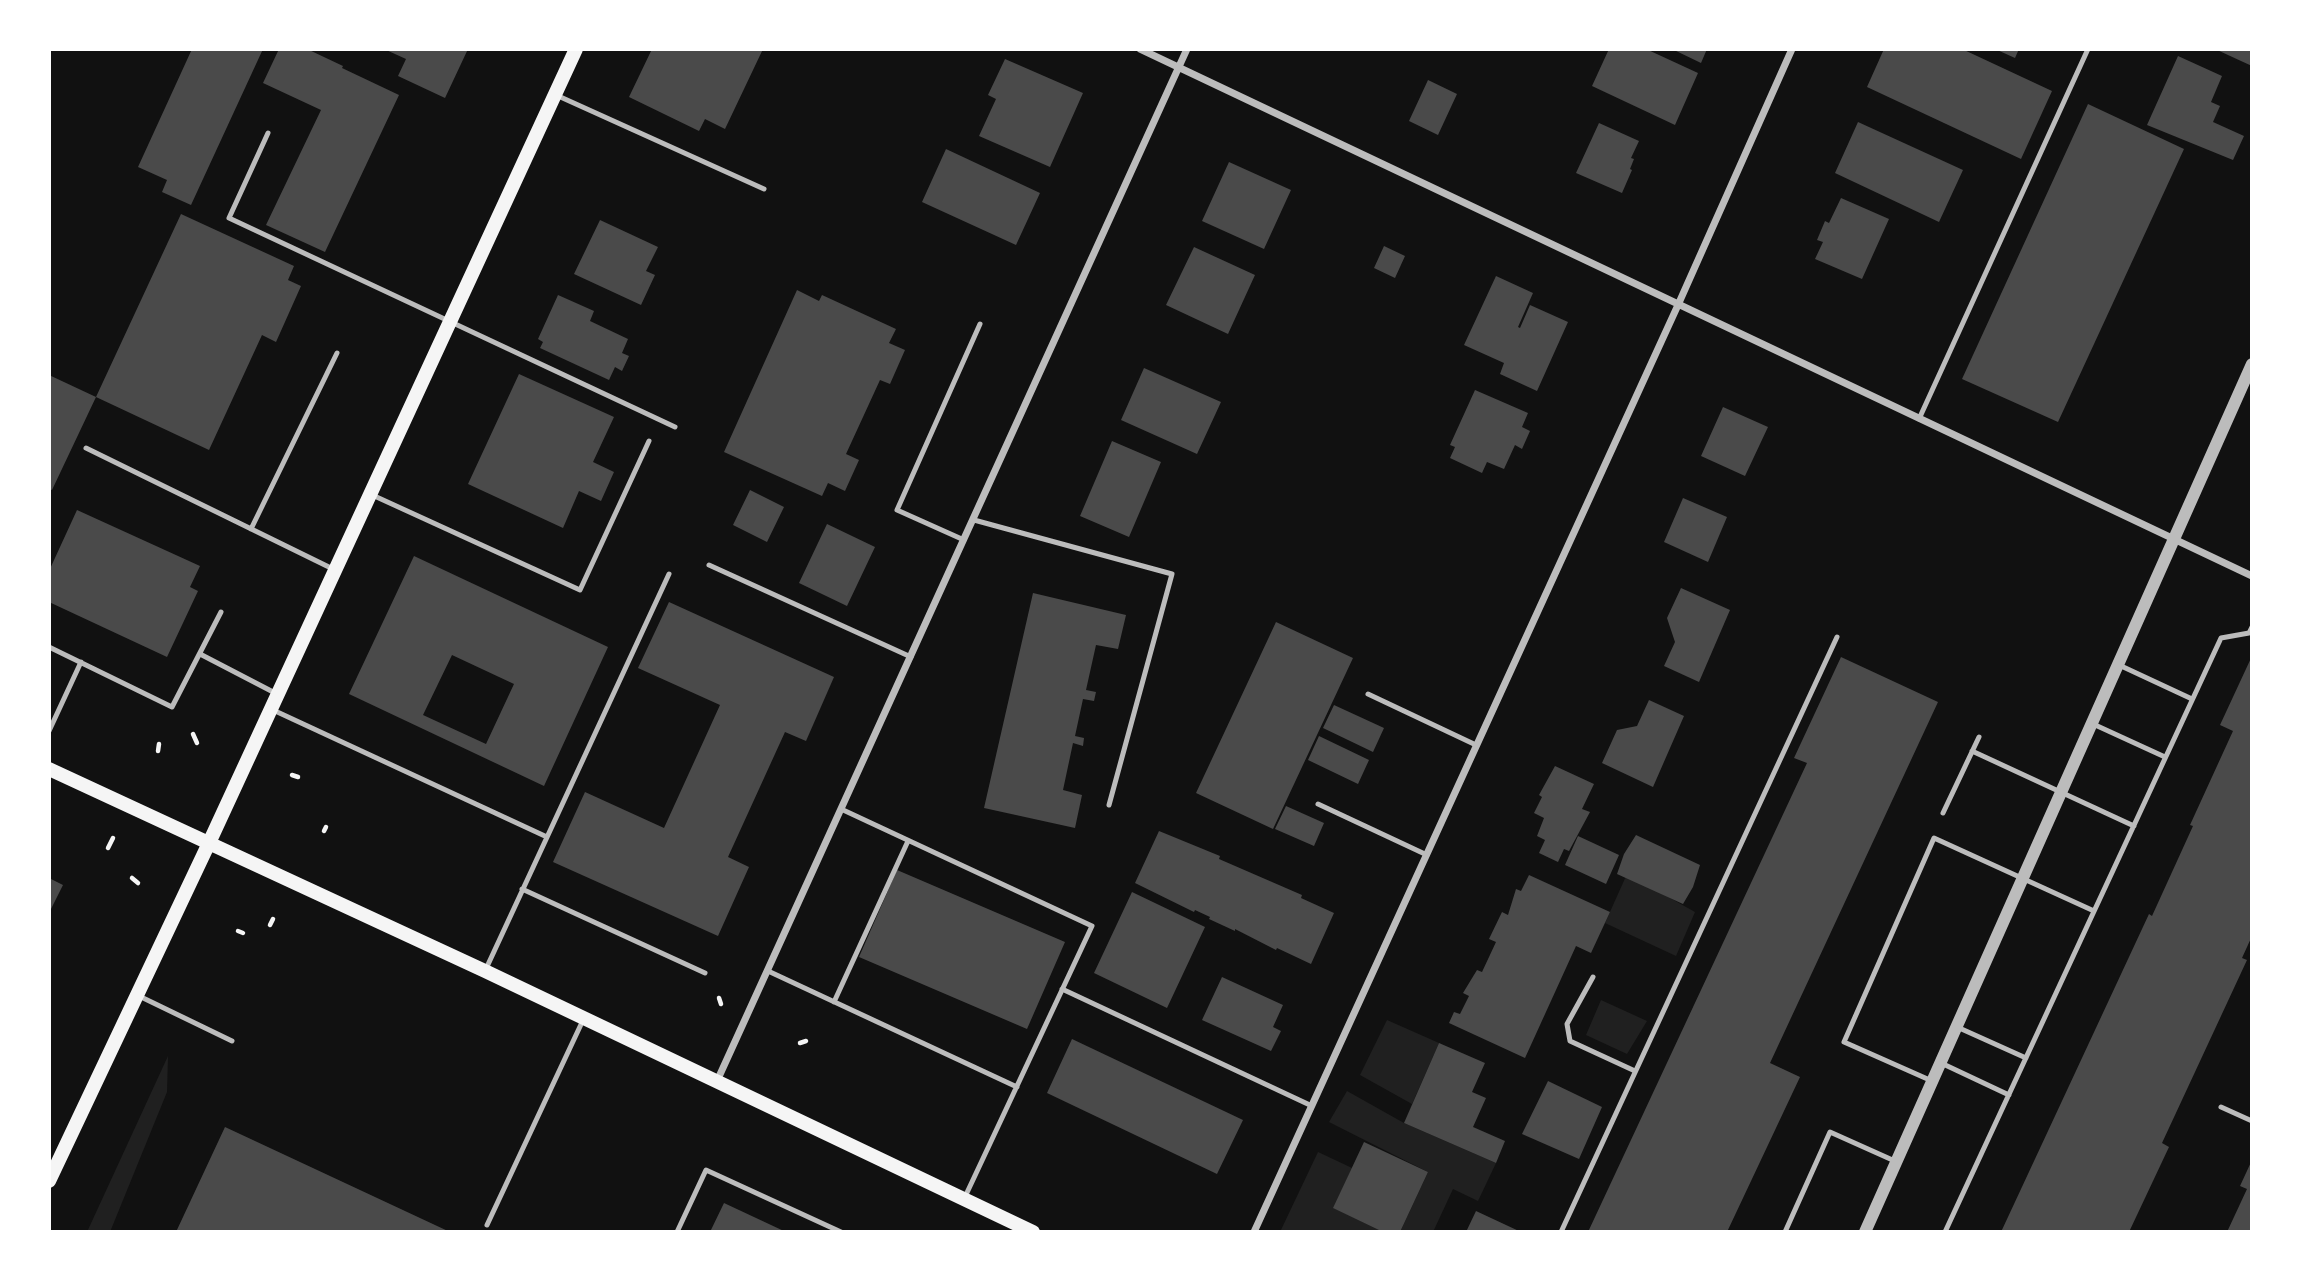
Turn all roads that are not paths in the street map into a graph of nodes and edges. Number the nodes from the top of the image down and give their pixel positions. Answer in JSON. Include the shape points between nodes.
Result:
{"nodes":[{"id":1,"x":576,"y":49,"type":"edge"},
{"id":2,"x":1140,"y":49,"type":"edge"},
{"id":3,"x":1187,"y":49,"type":"edge"},
{"id":4,"x":1792,"y":49,"type":"edge"},
{"id":5,"x":2088,"y":49,"type":"edge"},
{"id":6,"x":1179,"y":67,"type":"junction"},
{"id":7,"x":554,"y":94,"type":"junction"},
{"id":8,"x":268,"y":132,"type":"dead end"},
{"id":9,"x":764,"y":189,"type":"dead end"},
{"id":10,"x":1678,"y":305,"type":"junction"},
{"id":11,"x":450,"y":320,"type":"junction"},
{"id":12,"x":980,"y":324,"type":"dead end"},
{"id":13,"x":337,"y":353,"type":"dead end"},
{"id":14,"x":2252,"y":364,"type":"edge"},
{"id":15,"x":1919,"y":419,"type":"junction"},
{"id":16,"x":674,"y":427,"type":"dead end"},
{"id":17,"x":649,"y":441,"type":"dead end"},
{"id":18,"x":86,"y":448,"type":"dead end"},
{"id":19,"x":370,"y":494,"type":"junction"},
{"id":20,"x":974,"y":520,"type":"junction"},
{"id":21,"x":251,"y":529,"type":"junction"},
{"id":22,"x":964,"y":540,"type":"junction"},
{"id":23,"x":2175,"y":540,"type":"junction"},
{"id":24,"x":709,"y":565,"type":"dead end"},
{"id":25,"x":335,"y":570,"type":"junction"},
{"id":26,"x":668,"y":574,"type":"dead end"},
{"id":27,"x":2252,"y":576,"type":"edge"},
{"id":28,"x":221,"y":611,"type":"dead end"},
{"id":29,"x":2252,"y":627,"type":"edge"},
{"id":30,"x":1836,"y":637,"type":"dead end"},
{"id":31,"x":49,"y":647,"type":"edge"},
{"id":32,"x":200,"y":654,"type":"junction"},
{"id":33,"x":911,"y":656,"type":"junction"},
{"id":34,"x":81,"y":662,"type":"junction"},
{"id":35,"x":2119,"y":665,"type":"junction"},
{"id":36,"x":277,"y":694,"type":"junction"},
{"id":37,"x":1368,"y":694,"type":"dead end"},
{"id":38,"x":2192,"y":699,"type":"junction"},
{"id":39,"x":270,"y":709,"type":"junction"},
{"id":40,"x":2092,"y":723,"type":"junction"},
{"id":41,"x":49,"y":731,"type":"edge"},
{"id":42,"x":1979,"y":737,"type":"dead end"},
{"id":43,"x":1476,"y":745,"type":"junction"},
{"id":44,"x":1972,"y":751,"type":"junction"},
{"id":45,"x":2165,"y":757,"type":"junction"},
{"id":46,"x":49,"y":769,"type":"edge"},
{"id":47,"x":2062,"y":793,"type":"junction"},
{"id":48,"x":1318,"y":804,"type":"dead end"},
{"id":49,"x":1109,"y":805,"type":"dead end"},
{"id":50,"x":841,"y":810,"type":"junction"},
{"id":51,"x":1943,"y":813,"type":"dead end"},
{"id":52,"x":2134,"y":826,"type":"junction"},
{"id":53,"x":547,"y":837,"type":"junction"},
{"id":54,"x":908,"y":841,"type":"junction"},
{"id":55,"x":209,"y":843,"type":"junction"},
{"id":56,"x":1427,"y":855,"type":"junction"},
{"id":57,"x":2024,"y":878,"type":"junction"},
{"id":58,"x":522,"y":889,"type":"junction"},
{"id":59,"x":2094,"y":911,"type":"junction"},
{"id":60,"x":485,"y":971,"type":"junction"},
{"id":61,"x":768,"y":971,"type":"junction"},
{"id":62,"x":705,"y":974,"type":"dead end"},
{"id":63,"x":1593,"y":977,"type":"dead end"},
{"id":64,"x":1062,"y":989,"type":"junction"},
{"id":65,"x":136,"y":994,"type":"junction"},
{"id":66,"x":834,"y":1002,"type":"junction"},
{"id":67,"x":584,"y":1018,"type":"junction"},
{"id":68,"x":1957,"y":1027,"type":"junction"},
{"id":69,"x":232,"y":1041,"type":"dead end"},
{"id":70,"x":2026,"y":1058,"type":"junction"},
{"id":71,"x":1941,"y":1063,"type":"junction"},
{"id":72,"x":1636,"y":1071,"type":"junction"},
{"id":73,"x":717,"y":1082,"type":"junction"},
{"id":74,"x":1932,"y":1082,"type":"junction"},
{"id":75,"x":1017,"y":1087,"type":"junction"},
{"id":76,"x":2008,"y":1095,"type":"junction"},
{"id":77,"x":1312,"y":1106,"type":"junction"},
{"id":78,"x":2221,"y":1107,"type":"dead end"},
{"id":79,"x":2252,"y":1121,"type":"edge"},
{"id":80,"x":1897,"y":1162,"type":"junction"},
{"id":81,"x":49,"y":1181,"type":"edge"},
{"id":82,"x":964,"y":1199,"type":"junction"},
{"id":83,"x":487,"y":1225,"type":"dead end"},
{"id":84,"x":677,"y":1232,"type":"edge"},
{"id":85,"x":841,"y":1232,"type":"edge"},
{"id":86,"x":1033,"y":1232,"type":"edge"},
{"id":87,"x":1254,"y":1232,"type":"edge"},
{"id":88,"x":1561,"y":1232,"type":"edge"},
{"id":89,"x":1785,"y":1232,"type":"edge"},
{"id":90,"x":1866,"y":1232,"type":"edge"},
{"id":91,"x":1945,"y":1232,"type":"edge"}],
"edges":[{"from":1,"to":7,"type":"main road"},
{"from":2,"to":6,"type":"street"},
{"from":3,"to":6,"type":"street"},
{"from":4,"to":10,"type":"street"},
{"from":5,"to":15,"type":"lane"},
{"from":6,"to":10,"type":"street"},
{"from":6,"to":20,"type":"street"},
{"from":7,"to":9,"type":"lane"},
{"from":7,"to":11,"type":"main road"},
{"from":8,"to":11,"type":"lane","via":[[229,218]]},
{"from":10,"to":15,"type":"street"},
{"from":10,"to":43,"type":"street"},
{"from":11,"to":16,"type":"lane"},
{"from":11,"to":19,"type":"main road"},
{"from":12,"to":22,"type":"lane","via":[[897,510]]},
{"from":13,"to":21,"type":"lane"},
{"from":14,"to":23,"type":"street"},
{"from":15,"to":23,"type":"street"},
{"from":17,"to":19,"type":"lane","via":[[580,590]]},
{"from":18,"to":21,"type":"lane"},
{"from":19,"to":25,"type":"main road"},
{"from":20,"to":22,"type":"street"},
{"from":20,"to":49,"type":"lane","via":[[1172,574]]},
{"from":21,"to":25,"type":"lane"},
{"from":22,"to":33,"type":"street"},
{"from":23,"to":27,"type":"street"},
{"from":23,"to":35,"type":"street"},
{"from":24,"to":33,"type":"lane"},
{"from":25,"to":36,"type":"main road"},
{"from":26,"to":53,"type":"lane"},
{"from":28,"to":32,"type":"lane"},
{"from":29,"to":38,"type":"lane","via":[[2249,633],[2221,638]]},
{"from":30,"to":72,"type":"lane"},
{"from":31,"to":34,"type":"lane"},
{"from":32,"to":34,"type":"lane","via":[[172,707]]},
{"from":32,"to":36,"type":"lane"},
{"from":33,"to":50,"type":"street"},
{"from":34,"to":41,"type":"lane"},
{"from":35,"to":38,"type":"lane"},
{"from":35,"to":40,"type":"street"},
{"from":36,"to":39,"type":"main road"},
{"from":37,"to":43,"type":"lane"},
{"from":38,"to":45,"type":"lane"},
{"from":39,"to":53,"type":"lane"},
{"from":39,"to":55,"type":"main road"},
{"from":40,"to":45,"type":"lane"},
{"from":40,"to":47,"type":"street"},
{"from":42,"to":44,"type":"lane"},
{"from":43,"to":56,"type":"street"},
{"from":44,"to":47,"type":"lane"},
{"from":44,"to":51,"type":"lane"},
{"from":45,"to":52,"type":"lane"},
{"from":46,"to":55,"type":"main road"},
{"from":47,"to":52,"type":"lane"},
{"from":47,"to":57,"type":"street"},
{"from":48,"to":56,"type":"lane"},
{"from":50,"to":54,"type":"lane"},
{"from":50,"to":61,"type":"street"},
{"from":52,"to":59,"type":"lane"},
{"from":53,"to":58,"type":"lane"},
{"from":54,"to":64,"type":"lane","via":[[1092,926]]},
{"from":54,"to":66,"type":"lane"},
{"from":55,"to":60,"type":"main road"},
{"from":55,"to":65,"type":"main road"},
{"from":56,"to":77,"type":"street"},
{"from":57,"to":59,"type":"lane"},
{"from":57,"to":68,"type":"street"},
{"from":57,"to":74,"type":"lane","via":[[1934,838],[1928,851],[1844,1042]]},
{"from":58,"to":60,"type":"lane"},
{"from":58,"to":62,"type":"lane"},
{"from":59,"to":70,"type":"lane"},
{"from":60,"to":67,"type":"main road"},
{"from":61,"to":66,"type":"lane"},
{"from":61,"to":73,"type":"street"},
{"from":63,"to":72,"type":"lane","via":[[1567,1024],[1570,1041]]},
{"from":64,"to":75,"type":"lane"},
{"from":64,"to":77,"type":"lane"},
{"from":65,"to":69,"type":"lane"},
{"from":65,"to":81,"type":"main road"},
{"from":66,"to":75,"type":"lane"},
{"from":67,"to":73,"type":"main road"},
{"from":67,"to":83,"type":"lane"},
{"from":68,"to":70,"type":"lane"},
{"from":68,"to":71,"type":"street"},
{"from":70,"to":76,"type":"lane"},
{"from":71,"to":74,"type":"street"},
{"from":71,"to":76,"type":"lane"},
{"from":72,"to":88,"type":"lane"},
{"from":73,"to":82,"type":"main road"},
{"from":74,"to":80,"type":"street"},
{"from":75,"to":82,"type":"lane"},
{"from":76,"to":91,"type":"lane"},
{"from":77,"to":87,"type":"street"},
{"from":78,"to":79,"type":"lane"},
{"from":80,"to":89,"type":"lane","via":[[1830,1132]]},
{"from":80,"to":90,"type":"street"},
{"from":82,"to":86,"type":"main road"},
{"from":84,"to":85,"type":"lane","via":[[706,1170]]}]}
